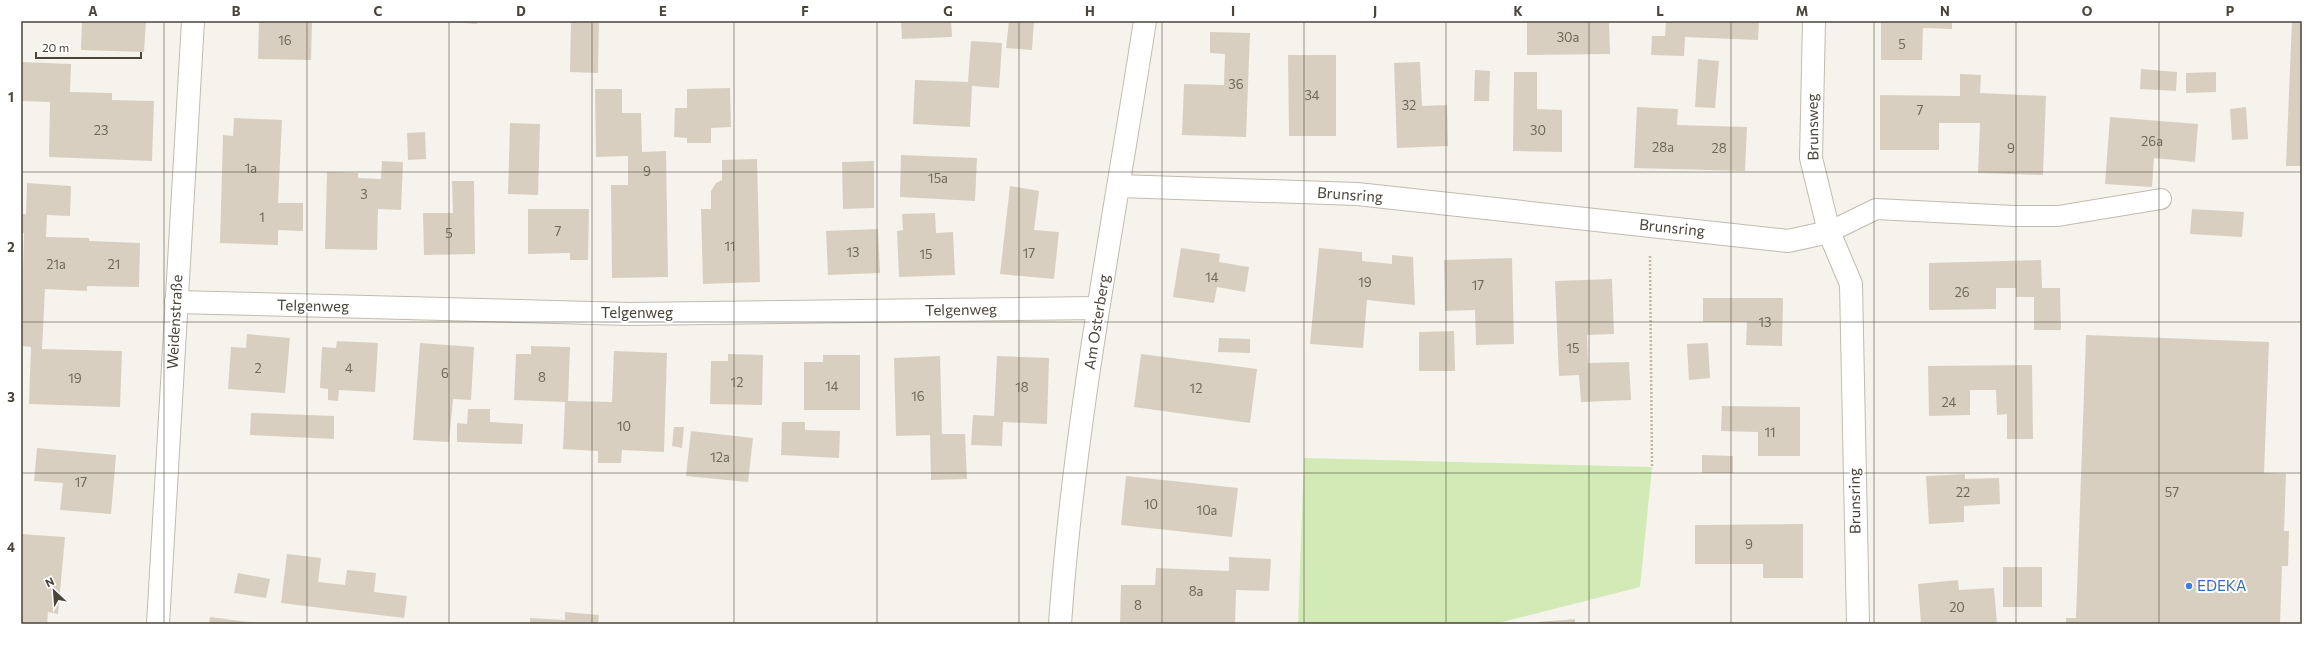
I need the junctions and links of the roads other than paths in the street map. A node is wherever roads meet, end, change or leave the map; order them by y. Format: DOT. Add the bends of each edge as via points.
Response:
graph roads {
  1 [pos="193,21"];
  2 [pos="1145,21"];
  3 [pos="1814,21"];
  4 [pos="1119,186"];
  5 [pos="2161,199"];
  6 [pos="1829,232"];
  7 [pos="176,302"];
  8 [pos="1098,308"];
  9 [pos="158,624"];
  10 [pos="1060,624"];
  11 [pos="1858,624"];
  1 -- 7 [label="street, Weidenstraße"];
  2 -- 4 [label="street, Am Osterberg"];
  3 -- 6 [label="street, Brunsweg" via="1811,158"];
  4 -- 6 [label="street, Brunsring" via="1357,194 1788,241"];
  4 -- 8 [label="street, Am Osterberg"];
  5 -- 6 [label="lane" via="2058,216 1876,209"];
  6 -- 11 [label="street, Brunsring" via="1851,284"];
  7 -- 8 [label="street, Telgenweg" via="630,314"];
  7 -- 9 [label="street, Weidenstraße"];
  8 -- 10 [label="street, Am Osterberg" via="1066,533"];
}
